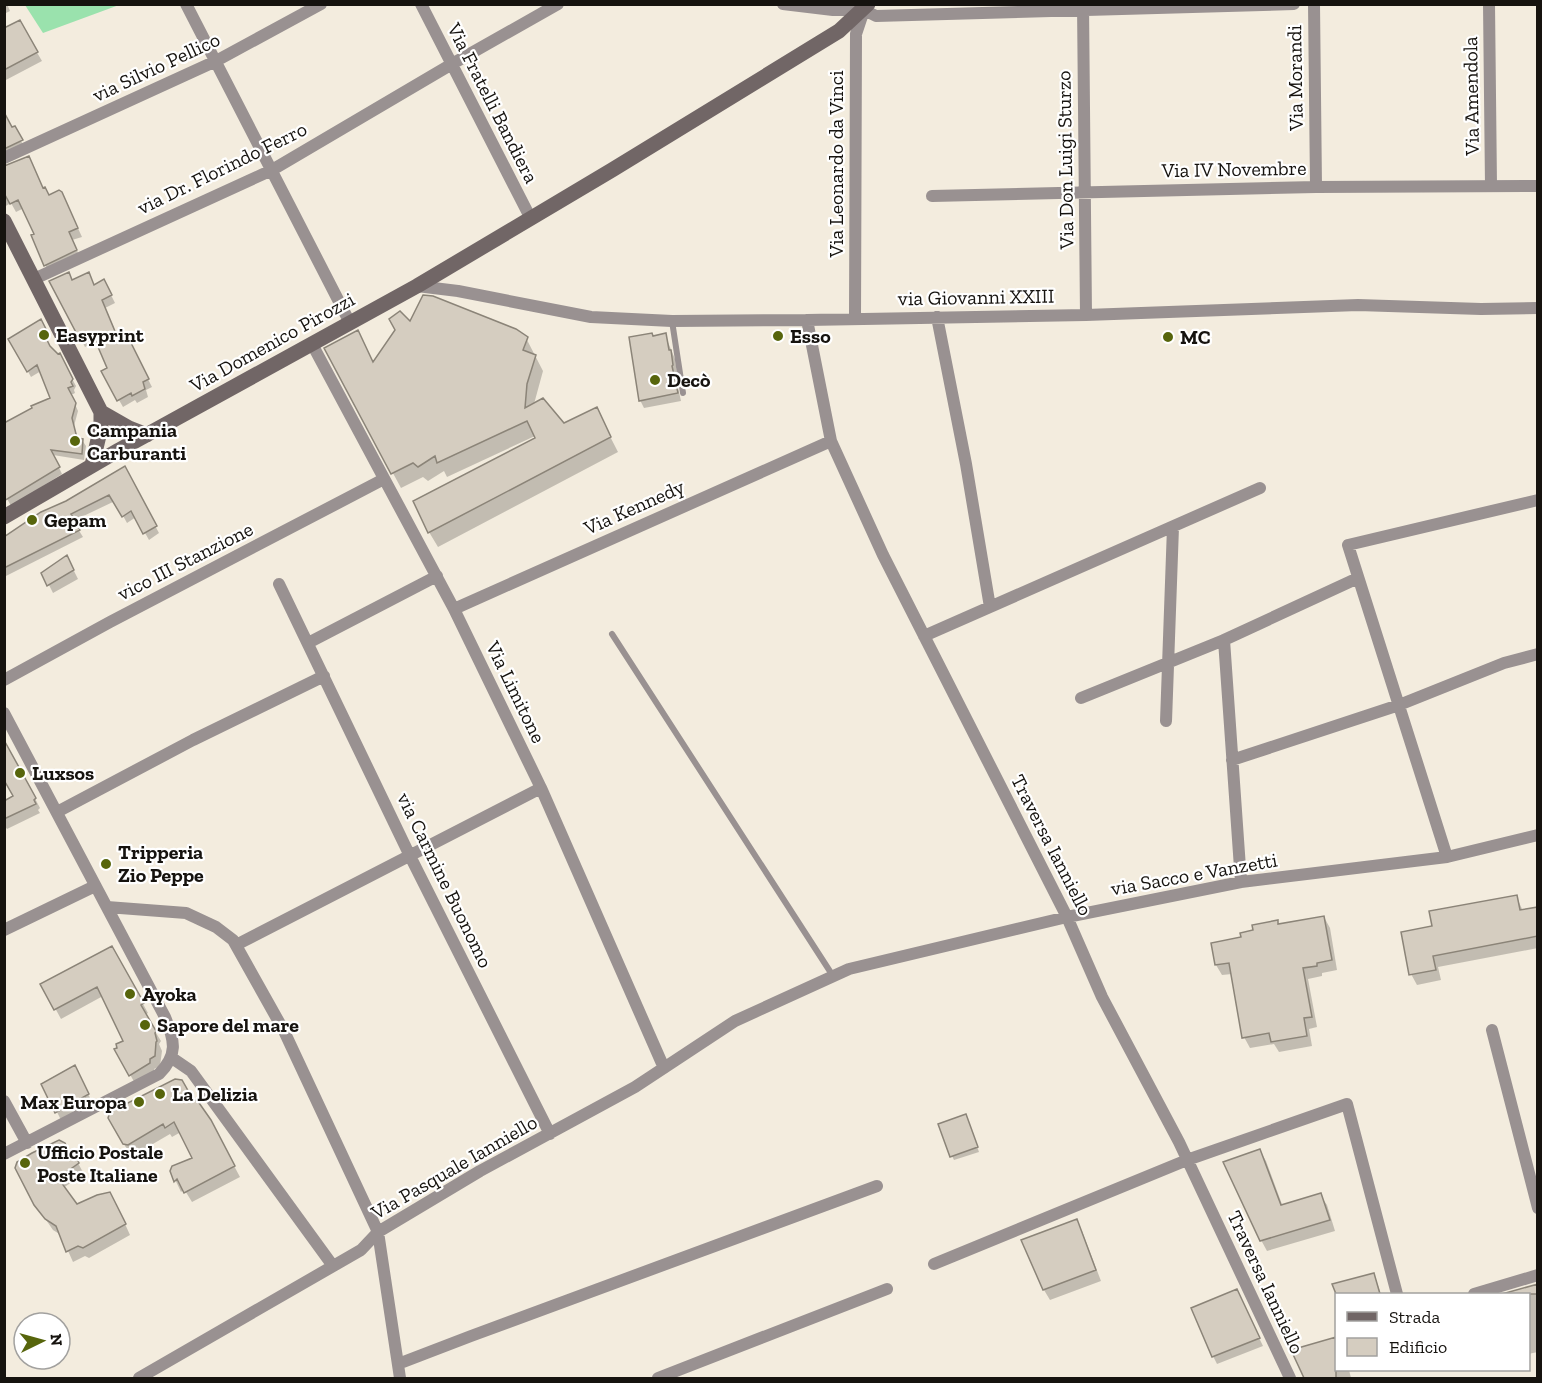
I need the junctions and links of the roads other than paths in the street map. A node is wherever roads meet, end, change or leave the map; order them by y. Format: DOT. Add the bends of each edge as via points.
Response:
graph roads {
  1 [pos="186,4"];
  2 [pos="321,4"];
  3 [pos="420,4"];
  4 [pos="558,4"];
  5 [pos="783,4"];
  6 [pos="1294,4"];
  7 [pos="1314,4"];
  8 [pos="1489,4"];
  9 [pos="865,6"];
  10 [pos="1083,7"];
  11 [pos="216,62"];
  12 [pos="452,64"];
  13 [pos="4,158"];
  14 [pos="272,170"];
  15 [pos="1491,186"];
  16 [pos="1538,186"];
  17 [pos="1317,187"];
  18 [pos="1085,192"];
  19 [pos="932,196"];
  20 [pos="531,219"];
  21 [pos="4,221"];
  22 [pos="34,279"];
  23 [pos="417,286"];
  24 [pos="1538,308"];
  25 [pos="1086,315"];
  26 [pos="937,317"];
  27 [pos="855,319"];
  28 [pos="807,320"];
  29 [pos="672,321"];
  30 [pos="350,323"];
  31 [pos="312,344"];
  32 [pos="683,393"];
  33 [pos="101,420"];
  34 [pos="140,439"];
  35 [pos="831,441"];
  36 [pos="119,450"];
  37 [pos="92,465"];
  38 [pos="384,479"];
  39 [pos="1260,488"];
  40 [pos="1538,500"];
  41 [pos="4,517"];
  42 [pos="1173,527"];
  43 [pos="436,576"];
  44 [pos="1358,578"];
  45 [pos="279,584"];
  46 [pos="990,607"];
  47 [pos="454,609"];
  48 [pos="612,634"];
  49 [pos="924,636"];
  50 [pos="1224,640"];
  51 [pos="308,643"];
  52 [pos="1538,654"];
  53 [pos="1169,662"];
  54 [pos="324,676"];
  55 [pos="4,680"];
  56 [pos="1081,698"];
  57 [pos="1399,705"];
  58 [pos="4,713"];
  59 [pos="1166,720"];
  60 [pos="1232,760"];
  61 [pos="541,788"];
  62 [pos="57,812"];
  63 [pos="1538,835"];
  64 [pos="410,855"];
  65 [pos="1447,857"];
  66 [pos="1241,882"];
  67 [pos="95,886"];
  68 [pos="107,908"];
  69 [pos="1067,917"];
  70 [pos="4,930"];
  71 [pos="236,945"];
  72 [pos="833,977"];
  73 [pos="794,995"];
  74 [pos="1492,1030"];
  75 [pos="172,1058"];
  76 [pos="664,1068"];
  77 [pos="4,1101"];
  78 [pos="550,1134"];
  79 [pos="27,1143"];
  80 [pos="4,1154"];
  81 [pos="1187,1160"];
  82 [pos="877,1186"];
  83 [pos="1538,1208"];
  84 [pos="378,1233"];
  85 [pos="934,1264"];
  86 [pos="333,1266"];
  87 [pos="1538,1275"];
  88 [pos="887,1289"];
  89 [pos="1397,1293"];
  90 [pos="1477,1293"];
  91 [pos="398,1364"];
  92 [pos="139,1378"];
  93 [pos="400,1378"];
  94 [pos="658,1378"];
  95 [pos="1290,1378"];
  1 -- 11 [label="street"];
  2 -- 11 [label="street, via Silvio Pellico"];
  3 -- 12 [label="street, Via Fratelli Bandiera"];
  4 -- 12 [label="street, via Dr. Florindo Ferro"];
  5 -- 9 [label="street" via="833,10"];
  6 -- 10 [label="street"];
  7 -- 17 [label="street, Via Morandi"];
  8 -- 15 [label="street, Via Amendola"];
  9 -- 10 [label="street" via="876,16"];
  9 -- 20 [label="street, Via Domenico Pirozzi" via="839,31"];
  9 -- 27 [label="street, Via Leonardo da Vinci" via="856,34"];
  10 -- 18 [label="street, Via Don Luigi Sturzo"];
  11 -- 13 [label="street, via Silvio Pellico"];
  11 -- 14 [label="street"];
  12 -- 14 [label="street, via Dr. Florindo Ferro"];
  12 -- 20 [label="street, Via Fratelli Bandiera"];
  14 -- 22 [label="street, via Dr. Florindo Ferro"];
  14 -- 30 [label="street"];
  15 -- 16 [label="street, Via IV Novembre"];
  15 -- 17 [label="street, Via IV Novembre"];
  17 -- 18 [label="street, Via IV Novembre"];
  18 -- 19 [label="street, Via IV Novembre"];
  18 -- 25 [label="street, Via Don Luigi Sturzo"];
  20 -- 23 [label="street, Via Domenico Pirozzi"];
  21 -- 22 [label="street"];
  22 -- 33 [label="street"];
  23 -- 29 [label="street, via Giovanni XXIII" via="591,317"];
  23 -- 30 [label="street, Via Domenico Pirozzi"];
  24 -- 25 [label="street, via Giovanni XXIII" via="1358,305"];
  25 -- 26 [label="street, via Giovanni XXIII"];
  26 -- 27 [label="street, via Giovanni XXIII"];
  26 -- 46 [label="street"];
  27 -- 28 [label="street, via Giovanni XXIII"];
  28 -- 29 [label="street, via Giovanni XXIII"];
  28 -- 35 [label="street, Traversa Ianniello"];
  29 -- 32 [label="lane"];
  30 -- 31 [label="street, Via Domenico Pirozzi"];
  31 -- 34 [label="street, Via Domenico Pirozzi"];
  31 -- 38 [label="street, Via Limitone"];
  33 -- 34 [label="street" via="122,425"];
  33 -- 36 [label="street" via="109,445"];
  33 -- 37 [label="street"];
  34 -- 36 [label="street, Via Domenico Pirozzi"];
  35 -- 47 [label="street, Via Kennedy"];
  35 -- 49 [label="street, Traversa Ianniello"];
  36 -- 37 [label="street, Via Domenico Pirozzi"];
  37 -- 41 [label="street, Via Domenico Pirozzi"];
  38 -- 43 [label="street, Via Limitone"];
  38 -- 55 [label="street, vico III Stanzione"];
  39 -- 42 [label="street"];
  40 -- 44 [label="street" via="1348,545"];
  42 -- 46 [label="street"];
  42 -- 53 [label="street"];
  43 -- 47 [label="street, Via Limitone"];
  43 -- 51 [label="street"];
  44 -- 50 [label="street"];
  44 -- 57 [label="street"];
  45 -- 51 [label="street, via Carmine Buonomo"];
  46 -- 49 [label="street"];
  47 -- 61 [label="street, Via Limitone"];
  48 -- 72 [label="lane"];
  49 -- 69 [label="street, Traversa Ianniello"];
  50 -- 53 [label="street"];
  50 -- 60 [label="street"];
  51 -- 54 [label="street, via Carmine Buonomo"];
  52 -- 57 [label="street" via="1504,663"];
  53 -- 56 [label="street"];
  53 -- 59 [label="street"];
  54 -- 62 [label="street"];
  54 -- 64 [label="street, via Carmine Buonomo"];
  57 -- 60 [label="street"];
  57 -- 65 [label="street"];
  58 -- 62 [label="street"];
  60 -- 66 [label="street"];
  61 -- 64 [label="street"];
  61 -- 76 [label="street, Via Limitone"];
  62 -- 67 [label="street"];
  63 -- 65 [label="street, via Sacco e Vanzetti"];
  64 -- 71 [label="street"];
  64 -- 78 [label="street, via Carmine Buonomo"];
  65 -- 66 [label="street, via Sacco e Vanzetti"];
  66 -- 69 [label="street, via Sacco e Vanzetti"];
  67 -- 68 [label="street"];
  67 -- 70 [label="street"];
  68 -- 71 [label="street" via="186,913 216,927"];
  68 -- 75 [label="street" via="170,1028"];
  69 -- 72 [label="street, via Sacco e Vanzetti" via="849,969"];
  69 -- 81 [label="street, Traversa Ianniello" via="1102,997"];
  71 -- 84 [label="street" via="284,1031"];
  72 -- 73 [label="street, via Sacco e Vanzetti"];
  73 -- 76 [label="street, Via Pasquale Ianniello" via="735,1022"];
  74 -- 83 [label="street"];
  75 -- 79 [label="street" via="159,1074"];
  75 -- 86 [label="street" via="191,1071"];
  76 -- 78 [label="street, Via Pasquale Ianniello"];
  77 -- 79 [label="street"];
  78 -- 84 [label="street, Via Pasquale Ianniello"];
  79 -- 80 [label="street"];
  81 -- 85 [label="street"];
  81 -- 89 [label="street" via="1347,1104"];
  81 -- 95 [label="street, Traversa Ianniello"];
  82 -- 91 [label="street"];
  84 -- 86 [label="street, Via Pasquale Ianniello" via="361,1250"];
  84 -- 91 [label="street"];
  86 -- 92 [label="street, Via Pasquale Ianniello"];
  87 -- 90 [label="street"];
  88 -- 94 [label="street"];
  91 -- 93 [label="street"];
}
